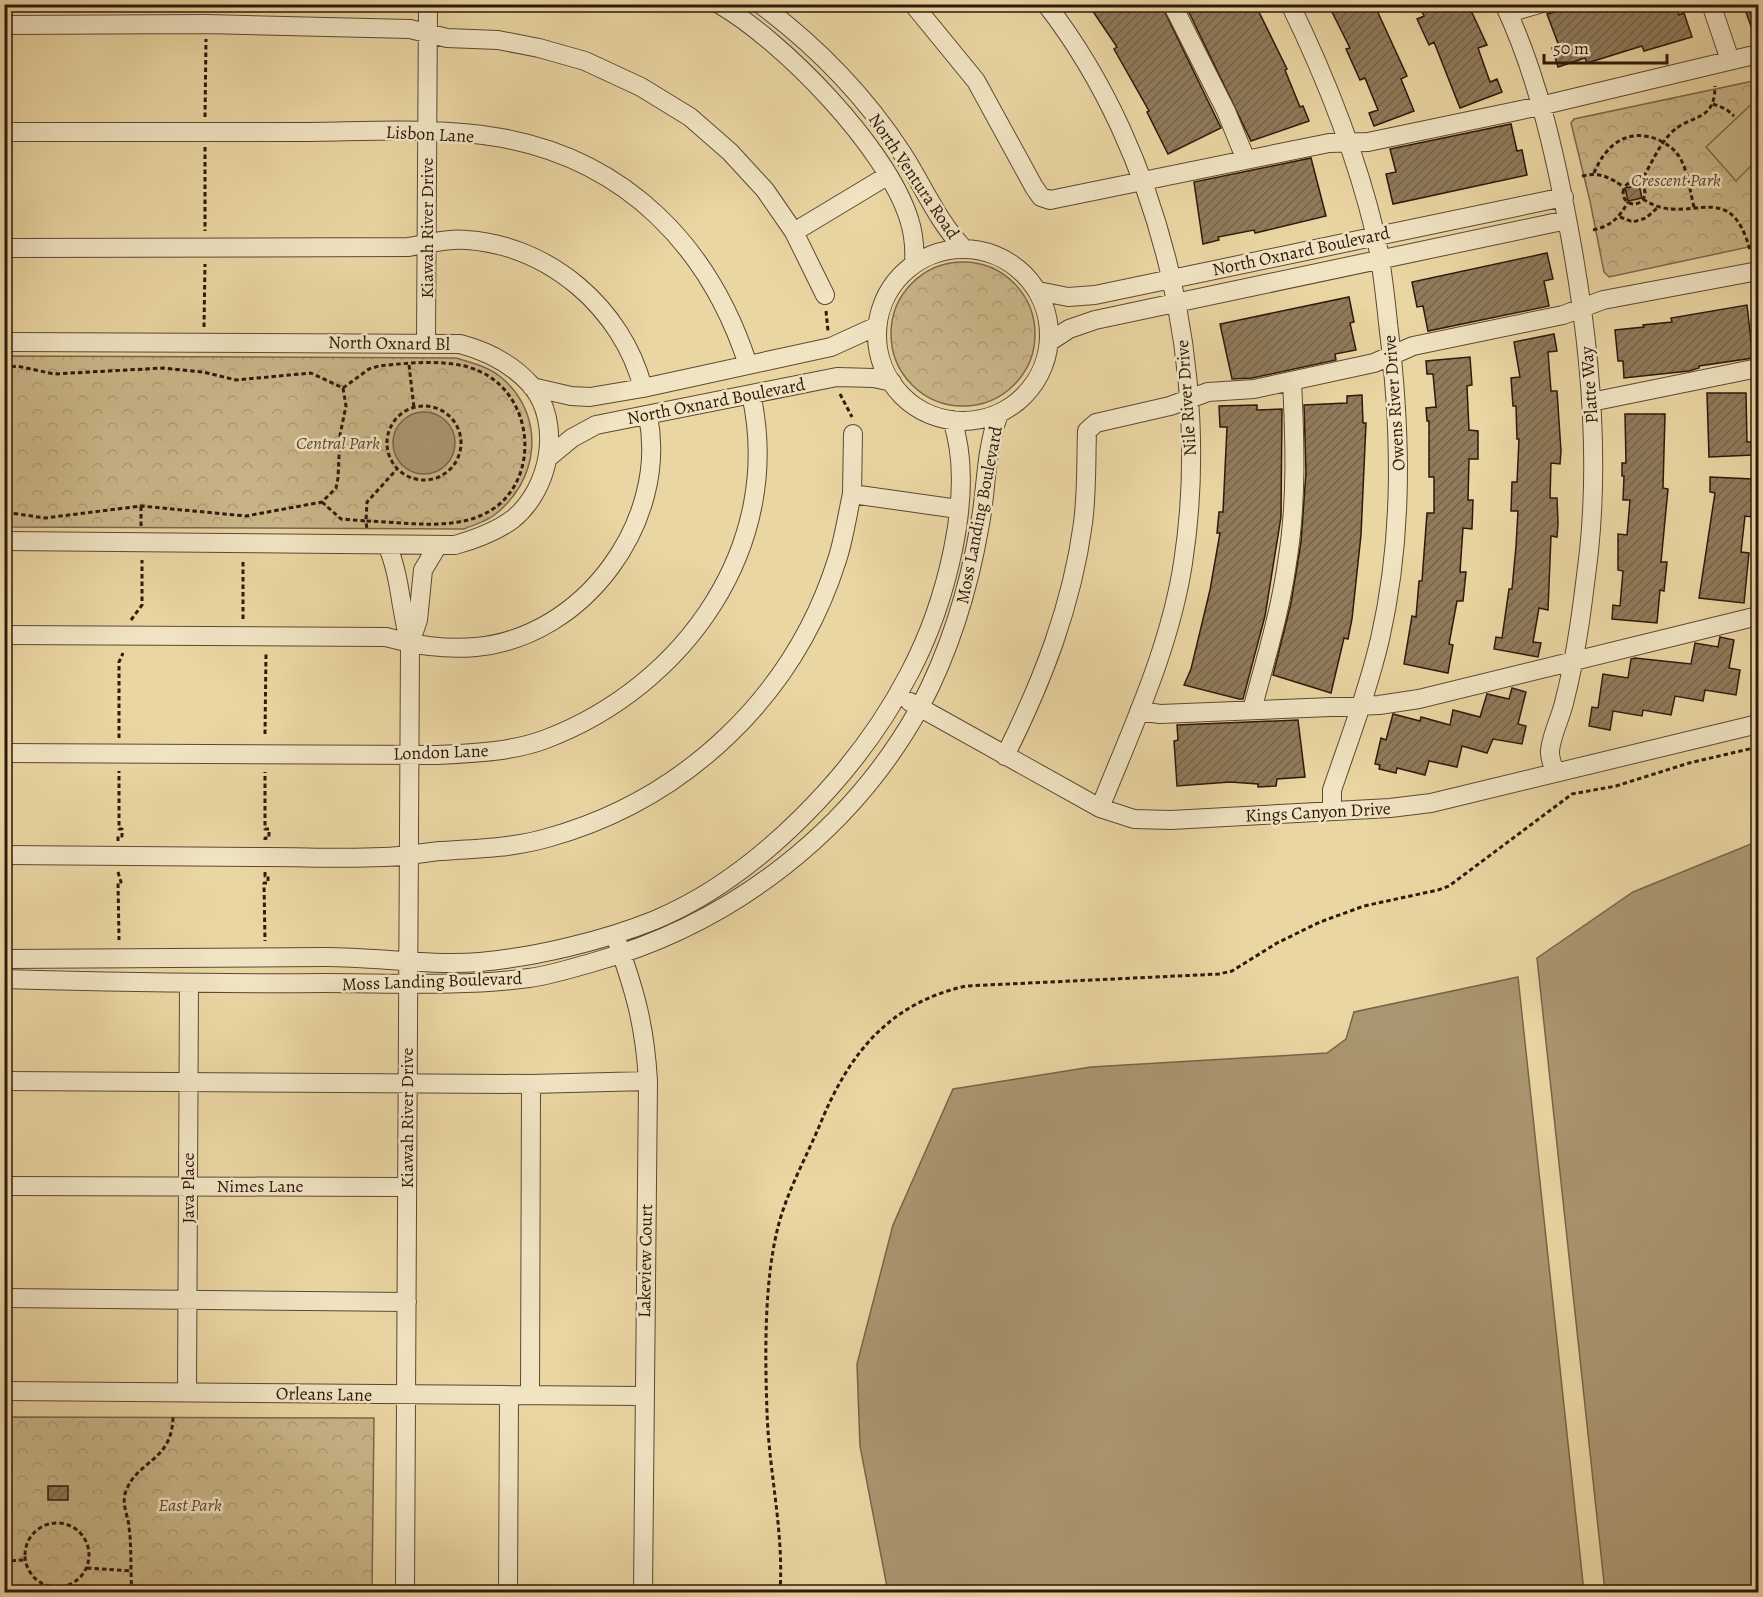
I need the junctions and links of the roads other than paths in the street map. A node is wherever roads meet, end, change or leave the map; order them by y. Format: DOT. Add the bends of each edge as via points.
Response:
graph roads {
  1 [pos="428,4"];
  2 [pos="719,4"];
  3 [pos="754,4"];
  4 [pos="760,4"];
  5 [pos="913,4"];
  6 [pos="1046,4"];
  7 [pos="1172,4"];
  8 [pos="1290,4"];
  9 [pos="1539,4"];
  10 [pos="1711,4"];
  11 [pos="1506,9"];
  12 [pos="744,20"];
  13 [pos="4,25"];
  14 [pos="428,33"];
  15 [pos="1758,54"];
  16 [pos="1730,60"];
  17 [pos="1540,106"];
  18 [pos="4,132"];
  19 [pos="427,132"];
  20 [pos="1349,142"];
  21 [pos="1246,160"];
  22 [pos="887,176"];
  23 [pos="1142,182"];
  24 [pos="1564,197"];
  25 [pos="1567,220"];
  26 [pos="794,232"];
  27 [pos="1376,236"];
  28 [pos="428,244"];
  29 [pos="4,248"];
  30 [pos="964,249"];
  31 [pos="1380,259"];
  32 [pos="914,264"];
  33 [pos="1758,271"];
  34 [pos="1172,278"];
  35 [pos="1038,291"];
  36 [pos="825,295"];
  37 [pos="1177,301"];
  38 [pos="1584,308"];
  39 [pos="877,326"];
  40 [pos="4,342"];
  41 [pos="1049,342"];
  42 [pos="426,343"];
  43 [pos="1392,356"];
  44 [pos="747,365"];
  45 [pos="1758,368"];
  46 [pos="1292,381"];
  47 [pos="892,382"];
  48 [pos="532,387"];
  49 [pos="643,388"];
  50 [pos="751,394"];
  51 [pos="1188,399"];
  52 [pos="1591,402"];
  53 [pos="999,414"];
  54 [pos="648,416"];
  55 [pos="952,420"];
  56 [pos="853,434"];
  57 [pos="549,457"];
  58 [pos="852,494"];
  59 [pos="958,508"];
  60 [pos="4,541"];
  61 [pos="387,545"];
  62 [pos="438,545"];
  63 [pos="1758,616"];
  64 [pos="4,635"];
  65 [pos="410,643"];
  66 [pos="1572,661"];
  67 [pos="898,696"];
  68 [pos="1362,704"];
  69 [pos="919,707"];
  70 [pos="1252,710"];
  71 [pos="1139,711"];
  72 [pos="1758,724"];
  73 [pos="4,753"];
  74 [pos="407,754"];
  75 [pos="1005,756"];
  76 [pos="1555,772"];
  77 [pos="1100,808"];
  78 [pos="1332,811"];
  79 [pos="4,855"];
  80 [pos="407,855"];
  81 [pos="615,934"];
  82 [pos="622,954"];
  83 [pos="4,959"];
  84 [pos="408,960"];
  85 [pos="4,979"];
  86 [pos="408,983"];
  87 [pos="189,984"];
  88 [pos="188,1080"];
  89 [pos="4,1081"];
  90 [pos="648,1082"];
  91 [pos="408,1083"];
  92 [pos="531,1084"];
  93 [pos="188,1185"];
  94 [pos="4,1186"];
  95 [pos="407,1187"];
  96 [pos="4,1298"];
  97 [pos="189,1299"];
  98 [pos="407,1302"];
  99 [pos="4,1391"];
  100 [pos="187,1392"];
  101 [pos="406,1395"];
  102 [pos="509,1395"];
  103 [pos="530,1395"];
  104 [pos="643,1396"];
  105 [pos="405,1593"];
  106 [pos="508,1593"];
  107 [pos="642,1593"];
  1 -- 14 [label="street, Kiawah River Drive"];
  2 -- 12 [label="street, North Ventura Road"];
  3 -- 12 [label="street"];
  4 -- 30 [label="street, North Ventura Road" via="826,61 860,97 902,153 944,228"];
  5 -- 23 [label="street" via="976,81 1041,197 1050,200"];
  6 -- 23 [label="street, Nile River Drive" via="1119,125"];
  7 -- 21 [label="street" via="1227,111"];
  8 -- 20 [label="street, Owens River Drive"];
  9 -- 11 [label="street"];
  10 -- 16 [label="street"];
  11 -- 17 [label="street, Platte Way"];
  12 -- 22 [label="street, North Ventura Road" via="822,90"];
  13 -- 14 [label="street" via="206,24 410,29"];
  14 -- 19 [label="street, Kiawah River Drive"];
  14 -- 26 [label="street" via="539,48 585,61 641,87 690,117 730,152 765,190"];
  15 -- 16 [label="street"];
  16 -- 17 [label="street"];
  17 -- 20 [label="street" via="1368,142"];
  17 -- 24 [label="street, Platte Way"];
  18 -- 19 [label="street, Lisbon Lane"];
  19 -- 28 [label="street, Kiawah River Drive"];
  19 -- 44 [label="street, Lisbon Lane" via="502,138 560,153 618,184 653,210 685,242 705,270 723,301"];
  20 -- 21 [label="street"];
  20 -- 27 [label="street, Owens River Drive"];
  21 -- 23 [label="street"];
  22 -- 26 [label="street"];
  22 -- 32 [label="street, North Ventura Road" via="908,217 914,238"];
  23 -- 34 [label="street, Nile River Drive"];
  24 -- 25 [label="street, Platte Way"];
  24 -- 27 [label="street, North Oxnard Boulevard"];
  25 -- 31 [label="street, North Oxnard Boulevard"];
  25 -- 38 [label="street, Platte Way"];
  26 -- 36 [label="street"];
  27 -- 31 [label="street, Owens River Drive"];
  27 -- 34 [label="street, North Oxnard Boulevard"];
  28 -- 29 [label="street"];
  28 -- 42 [label="street, Kiawah River Drive"];
  28 -- 49 [label="street" via="468,240 499,244 529,255 580,286 623,337 637,364"];
  30 -- 32 [label="street" via="930,256"];
  30 -- 35 [label="street" via="1002,259 1018,269"];
  31 -- 37 [label="street, North Oxnard Boulevard"];
  31 -- 43 [label="street, Owens River Drive"];
  32 -- 39 [label="street" via="896,281"];
  33 -- 38 [label="street" via="1603,300"];
  34 -- 35 [label="street, North Oxnard Boulevard" via="1090,296 1068,297"];
  34 -- 37 [label="street, Nile River Drive"];
  35 -- 41 [label="street" via="1045,308"];
  37 -- 41 [label="street, North Oxnard Boulevard" via="1089,321"];
  37 -- 51 [label="street, Nile River Drive"];
  38 -- 43 [label="street" via="1413,346"];
  38 -- 52 [label="street, Platte Way"];
  39 -- 44 [label="street, North Oxnard Boulevard" via="831,347"];
  39 -- 47 [label="street" via="882,363"];
  40 -- 42 [label="street, North Oxnard Bl"];
  41 -- 53 [label="street" via="1045,364 1034,385 1019,402"];
  42 -- 48 [label="street, North Oxnard Bl" via="478,349 500,359"];
  43 -- 46 [label="street"];
  43 -- 68 [label="street, Owens River Drive" via="1400,438 1398,513 1380,639"];
  44 -- 49 [label="street, North Oxnard Boulevard"];
  45 -- 52 [label="street"];
  46 -- 51 [label="street" via="1208,392"];
  46 -- 70 [label="street" via="1294,498 1288,562"];
  47 -- 50 [label="street, North Oxnard Boulevard" via="837,377"];
  47 -- 55 [label="street" via="929,414"];
  48 -- 49 [label="street, North Oxnard Boulevard" via="590,397"];
  48 -- 57 [label="street, North Oxnard Bl" via="545,417"];
  50 -- 54 [label="street, North Oxnard Boulevard"];
  50 -- 74 [label="street, London Lane" via="759,454 751,513 728,577 709,613 682,648 606,710 545,739 491,752"];
  51 -- 71 [label="street, Nile River Drive" via="1191,471 1183,565 1166,638"];
  51 -- 75 [label="street" via="1096,423 1088,431 1083,522 1071,588 1034,699"];
  52 -- 66 [label="street, Platte Way" via="1590,539"];
  53 -- 55 [label="street" via="976,420"];
  53 -- 69 [label="street, Moss Landing Boulevard" via="988,446 981,521 960,611"];
  54 -- 57 [label="street, North Oxnard Boulevard" via="588,428"];
  54 -- 65 [label="street" via="653,440 651,471 639,518 595,586 567,610 515,637 478,647 436,648"];
  55 -- 59 [label="street, Moss Landing Boulevard" via="961,465"];
  56 -- 58 [label="street"];
  57 -- 62 [label="street, North Oxnard Bl" via="542,482 514,518 479,537 455,545"];
  58 -- 59 [label="street"];
  58 -- 80 [label="street" via="838,559 794,656 735,730 689,770 640,802 546,839"];
  59 -- 67 [label="street, Moss Landing Boulevard" via="940,606"];
  60 -- 61 [label="street, North Oxnard Bl"];
  61 -- 62 [label="street, North Oxnard Bl"];
  61 -- 65 [label="street, Kiawah River Drive" via="396,566"];
  62 -- 65 [label="street, Kiawah River Drive" via="423,570 418,620"];
  63 -- 66 [label="street"];
  64 -- 65 [label="street" via="386,637"];
  65 -- 74 [label="street, Kiawah River Drive"];
  66 -- 68 [label="street" via="1419,699"];
  66 -- 76 [label="street, Platte Way" via="1549,753"];
  67 -- 69 [label="street, Kings Canyon Drive"];
  67 -- 81 [label="street, Moss Landing Boulevard" via="879,727 820,801 780,837 711,889 657,919"];
  68 -- 70 [label="street"];
  68 -- 78 [label="street, Owens River Drive" via="1332,790"];
  69 -- 75 [label="street, Kings Canyon Drive"];
  69 -- 82 [label="street, Moss Landing Boulevard" via="865,786 838,819 798,856 715,914"];
  70 -- 71 [label="street" via="1160,714"];
  71 -- 77 [label="street, Nile River Drive"];
  72 -- 76 [label="street, Kings Canyon Drive"];
  73 -- 74 [label="street, London Lane"];
  74 -- 80 [label="street, Kiawah River Drive"];
  75 -- 77 [label="street, Kings Canyon Drive"];
  76 -- 78 [label="street, Kings Canyon Drive" via="1431,803"];
  77 -- 78 [label="street, Kings Canyon Drive" via="1134,819 1171,820"];
  79 -- 80 [label="street"];
  80 -- 84 [label="street, Kiawah River Drive"];
  81 -- 82 [label="street, Lakeview Court"];
  81 -- 84 [label="street, Moss Landing Boulevard" via="480,962"];
  82 -- 86 [label="street, Moss Landing Boulevard" via="533,978"];
  82 -- 90 [label="street, Lakeview Court" via="641,1011"];
  83 -- 84 [label="street, Moss Landing Boulevard"];
  84 -- 86 [label="street, Kiawah River Drive"];
  85 -- 87 [label="street, Moss Landing Boulevard"];
  86 -- 87 [label="street, Moss Landing Boulevard"];
  86 -- 91 [label="street, Kiawah River Drive"];
  87 -- 88 [label="street, Java Place"];
  88 -- 89 [label="street"];
  88 -- 91 [label="street"];
  88 -- 93 [label="street, Java Place"];
  90 -- 92 [label="street"];
  90 -- 104 [label="street, Lakeview Court"];
  91 -- 92 [label="street"];
  91 -- 95 [label="street, Kiawah River Drive"];
  92 -- 103 [label="street"];
  93 -- 94 [label="street, Nimes Lane"];
  93 -- 95 [label="street, Nimes Lane"];
  93 -- 97 [label="street, Java Place"];
  95 -- 98 [label="street, Kiawah River Drive"];
  96 -- 97 [label="street"];
  97 -- 98 [label="street"];
  97 -- 100 [label="street, Java Place"];
  98 -- 101 [label="street, Kiawah River Drive"];
  99 -- 100 [label="street, Orleans Lane"];
  100 -- 101 [label="street, Orleans Lane"];
  101 -- 102 [label="street, Orleans Lane"];
  101 -- 105 [label="street, Kiawah River Drive"];
  102 -- 103 [label="street, Orleans Lane"];
  102 -- 106 [label="street"];
  103 -- 104 [label="street, Orleans Lane"];
  104 -- 107 [label="street, Lakeview Court"];
}
